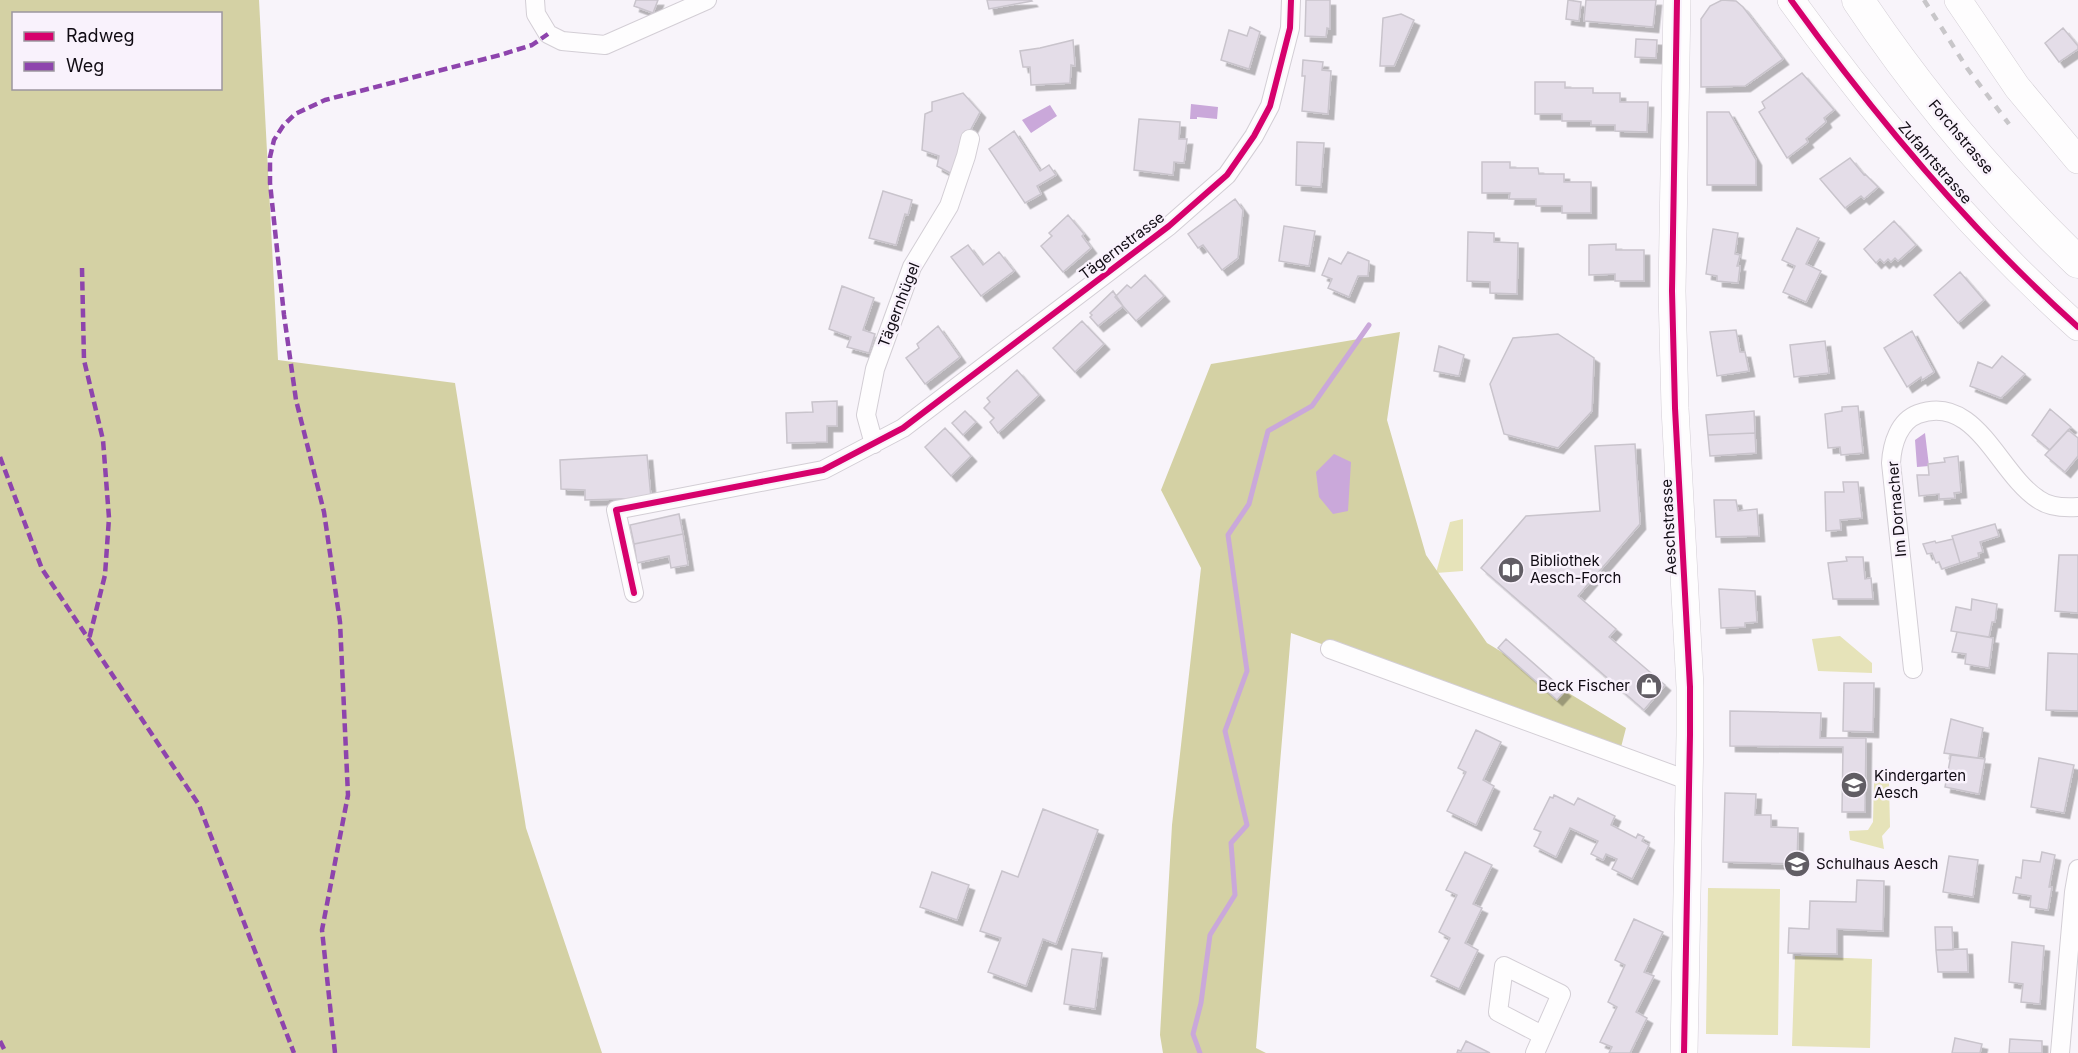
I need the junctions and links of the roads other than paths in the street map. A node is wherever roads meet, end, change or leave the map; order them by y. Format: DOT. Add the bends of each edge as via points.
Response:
graph roads {
  1 [pos="535,0"];
  2 [pos="706,0"];
  3 [pos="1291,0"];
  4 [pos="1677,0"];
  5 [pos="1791,0"];
  6 [pos="1858,0"];
  7 [pos="1873,0"];
  8 [pos="1958,0"];
  9 [pos="970,139"];
  10 [pos="2078,160"];
  11 [pos="2078,244"];
  12 [pos="2078,262"];
  13 [pos="2078,327"];
  14 [pos="874,444"];
  15 [pos="2078,507"];
  16 [pos="634,593"];
  17 [pos="1330,649"];
  18 [pos="1913,669"];
  19 [pos="1690,781"];
  20 [pos="2078,869"];
  21 [pos="1542,1035"];
  22 [pos="1535,1053"];
  23 [pos="1684,1053"];
  24 [pos="2060,1053"];
  1 -- 2 [label="street" via="536,14 548,33 562,41 605,45"];
  3 -- 14 [label="street, Tägernstrasse" via="1290,28 1270,106 1227,175 1169,226 903,428"];
  4 -- 19 [label="main road, Aeschstrasse" via="1672,291 1690,687"];
  5 -- 13 [label="main road, Zufahrtstrasse" via="1939,187"];
  6 -- 12 [label="highway, Forchstrasse" via="1957,133 2023,208"];
  7 -- 11 [label="highway, Forchstrasse" via="1974,134"];
  8 -- 10 [label="main road" via="2016,87"];
  9 -- 14 [label="street, Tägernhügel" via="949,206 912,267 875,369 866,415"];
  14 -- 16 [label="street, Tägernstrasse" via="823,470 616,510"];
  15 -- 18 [label="street, Im Dornacher" via="2039,500 2010,474 1982,434 1957,415 1929,410 1906,421 1893,445 1891,463"];
  17 -- 19 [label="street"];
  19 -- 23 [label="main road, Aeschstrasse"];
  20 -- 24 [label="street"];
  21 -- 22 [label="street"];
}
